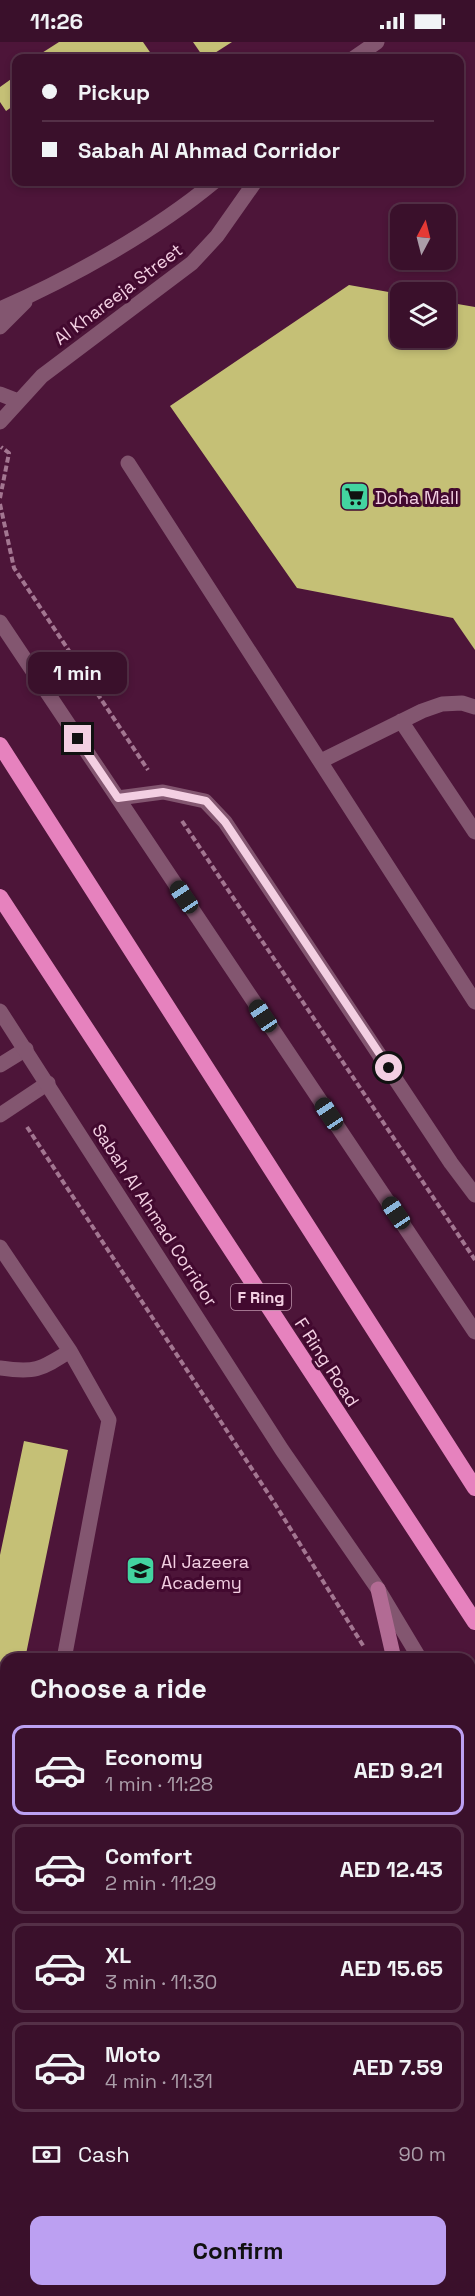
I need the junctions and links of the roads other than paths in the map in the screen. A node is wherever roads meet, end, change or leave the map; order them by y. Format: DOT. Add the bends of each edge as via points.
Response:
graph roads {
  1 [pos="377,42"];
  2 [pos="360,54"];
  3 [pos="209,186"];
  4 [pos="252,186"];
  5 [pos="31,295"];
  6 [pos="0,309"];
  7 [pos="0,327"];
  8 [pos="0,394"];
  9 [pos="18,400"];
  10 [pos="0,422"];
  11 [pos="128,463"];
  12 [pos="0,622"];
  13 [pos="475,707"];
  14 [pos="401,721"];
  15 [pos="0,745"];
  16 [pos="321,761"];
  17 [pos="118,798"];
  18 [pos="475,832"];
  19 [pos="0,897"];
  20 [pos="475,1002"];
  21 [pos="0,1011"];
  22 [pos="26,1049"];
  23 [pos="0,1065"];
  24 [pos="48,1083"];
  25 [pos="6,1110"];
  26 [pos="475,1195"];
  27 [pos="0,1247"];
  28 [pos="475,1332"];
  29 [pos="70,1352"];
  30 [pos="0,1368"];
  31 [pos="475,1488"];
  32 [pos="378,1589"];
  33 [pos="475,1622"];
  34 [pos="65,1653"];
  35 [pos="393,1653"];
  36 [pos="416,1653"];
  1 -- 2 [label="street"];
  3 -- 5 [label="street, Al Khareeja Street" via="108,253"];
  4 -- 9 [label="street, Al Khareeja Street" via="217,236 192,263 42,376"];
  5 -- 6 [label="street, Al Khareeja Street"];
  5 -- 7 [label="street, Al Khareeja Street"];
  8 -- 9 [label="street"];
  9 -- 10 [label="street, Al Khareeja Street"];
  11 -- 16 [label="street"];
  12 -- 17 [label="street"];
  13 -- 14 [label="street" via="442,704"];
  14 -- 16 [label="street"];
  14 -- 18 [label="street"];
  15 -- 31 [label="highway"];
  16 -- 20 [label="street"];
  17 -- 26 [label="street" via="163,792 206,801 225,822"];
  17 -- 28 [label="street"];
  19 -- 33 [label="highway, F Ring Road / F Ring"];
  21 -- 22 [label="street, Sabah Al Ahmad Corridor"];
  22 -- 23 [label="street"];
  22 -- 24 [label="street, Sabah Al Ahmad Corridor"];
  24 -- 25 [label="street"];
  24 -- 32 [label="street, Sabah Al Ahmad Corridor" via="282,1450"];
  27 -- 29 [label="street"];
  29 -- 30 [label="street" via="45,1367 27,1372"];
  29 -- 34 [label="street" via="109,1420"];
  32 -- 35 [label="main road"];
  32 -- 36 [label="street"];
}
